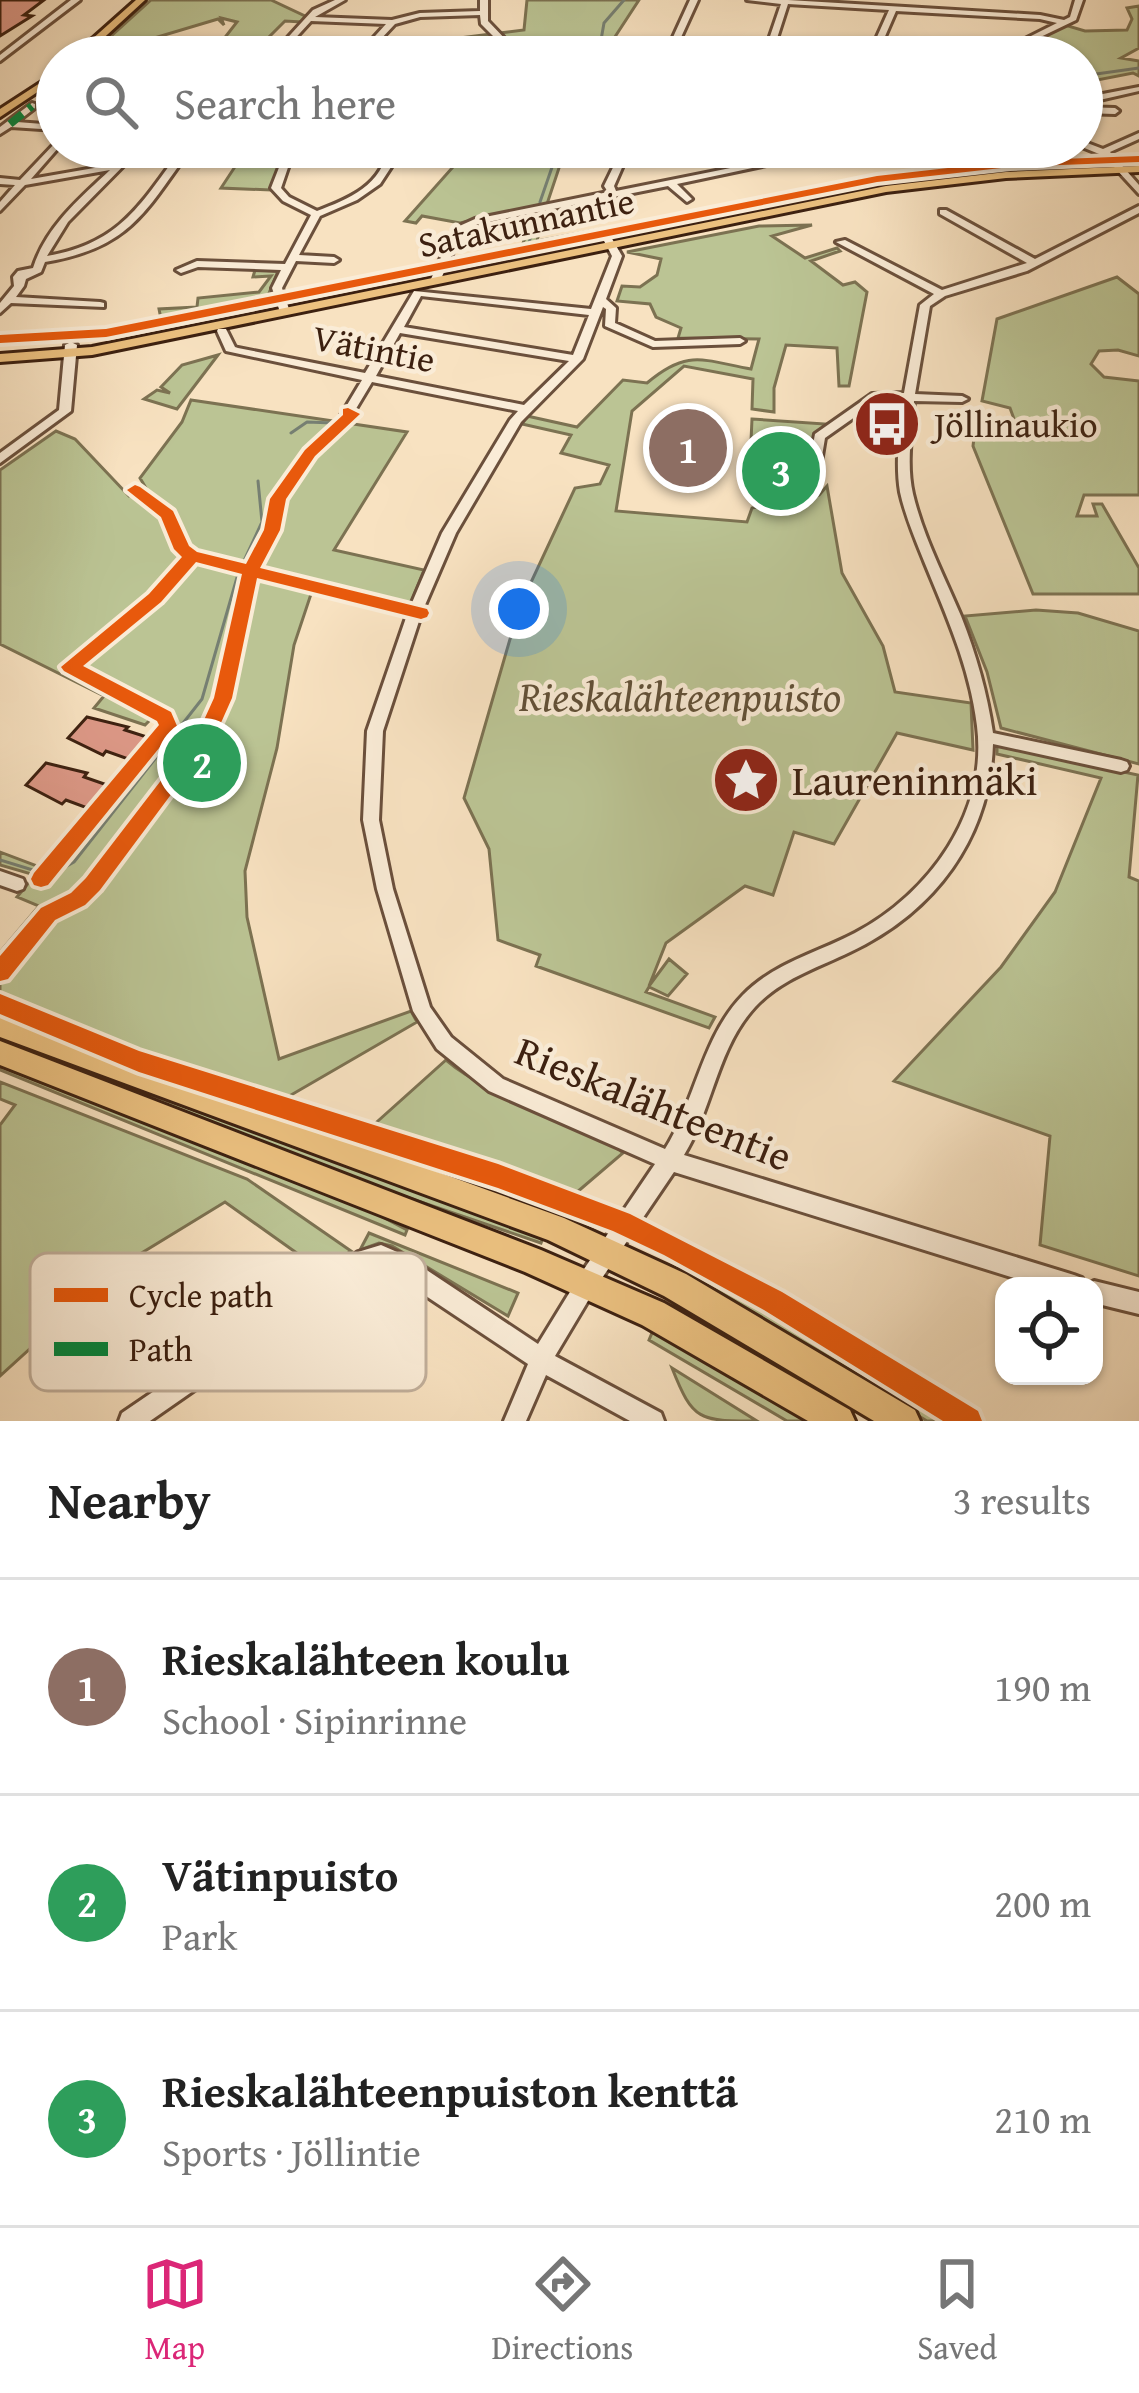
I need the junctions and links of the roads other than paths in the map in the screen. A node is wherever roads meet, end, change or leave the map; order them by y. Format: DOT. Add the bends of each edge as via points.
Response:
graph roads {
  1 [pos="76,0"];
  2 [pos="138,0"];
  3 [pos="340,0"];
  4 [pos="484,0"];
  5 [pos="694,0"];
  6 [pos="752,0"];
  7 [pos="1079,0"];
  8 [pos="784,2"];
  9 [pos="892,8"];
  10 [pos="482,13"];
  11 [pos="310,19"];
  12 [pos="392,22"];
  13 [pos="1065,22"];
  14 [pos="98,36"];
  15 [pos="294,36"];
  16 [pos="379,36"];
  17 [pos="498,36"];
  18 [pos="678,36"];
  19 [pos="773,36"];
  20 [pos="881,36"];
  21 [pos="1036,36"];
  22 [pos="0,59"];
  23 [pos="1139,89"];
  24 [pos="36,90"];
  25 [pos="1103,96"];
  26 [pos="32,106"];
  27 [pos="1103,111"];
  28 [pos="1115,111"];
  29 [pos="2,120"];
  30 [pos="36,125"];
  31 [pos="1139,136"];
  32 [pos="1104,152"];
  33 [pos="1139,166"];
  34 [pos="1118,167"];
  35 [pos="36,168"];
  36 [pos="107,168"];
  37 [pos="116,168"];
  38 [pos="171,168"];
  39 [pos="283,168"];
  40 [pos="387,168"];
  41 [pos="617,168"];
  42 [pos="726,168"];
  43 [pos="1102,168"];
  44 [pos="1103,168"];
  45 [pos="0,181"];
  46 [pos="669,182"];
  47 [pos="23,183"];
  48 [pos="1139,191"];
  49 [pos="613,193"];
  50 [pos="687,200"];
  51 [pos="0,208"];
  52 [pos="943,212"];
  53 [pos="316,214"];
  54 [pos="1136,214"];
  55 [pos="610,242"];
  56 [pos="841,242"];
  57 [pos="334,260"];
  58 [pos="38,263"];
  59 [pos="289,263"];
  60 [pos="1035,263"];
  61 [pos="0,267"];
  62 [pos="181,270"];
  63 [pos="436,277"];
  64 [pos="17,279"];
  65 [pos="940,294"];
  66 [pos="4,305"];
  67 [pos="100,305"];
  68 [pos="599,307"];
  69 [pos="284,308"];
  70 [pos="396,329"];
  71 [pos="222,331"];
  72 [pos="740,340"];
  73 [pos="0,348"];
  74 [pos="70,350"];
  75 [pos="0,358"];
  76 [pos="577,359"];
  77 [pos="369,379"];
  78 [pos="912,396"];
  79 [pos="962,399"];
  80 [pos="526,409"];
  81 [pos="346,415"];
  82 [pos="0,459"];
  83 [pos="811,486"];
  84 [pos="987,737"];
  85 [pos="1120,766"];
  86 [pos="0,1025"];
  87 [pos="0,1053"];
  88 [pos="668,1160"];
  89 [pos="609,1254"];
  90 [pos="1045,1277"];
  91 [pos="426,1285"];
  92 [pos="589,1286"];
  93 [pos="1103,1294"];
  94 [pos="1139,1303"];
  95 [pos="543,1360"];
  96 [pos="174,1391"];
  97 [pos="130,1421"];
  98 [pos="515,1421"];
  99 [pos="653,1421"];
  100 [pos="839,1421"];
  101 [pos="904,1421"];
  1 -- 22 [label="street"];
  2 -- 14 [label="main road"];
  3 -- 11 [label="street"];
  4 -- 10 [label="street"];
  5 -- 18 [label="street"];
  6 -- 8 [label="street"];
  7 -- 13 [label="street" via="1077,15"];
  8 -- 9 [label="street"];
  8 -- 19 [label="street"];
  9 -- 13 [label="street"];
  9 -- 20 [label="street"];
  10 -- 12 [label="street"];
  10 -- 17 [label="street"];
  11 -- 12 [label="street"];
  11 -- 15 [label="street"];
  12 -- 16 [label="street"];
  13 -- 21 [label="street"];
  23 -- 25 [label="street"];
  24 -- 29 [label="main road"];
  26 -- 29 [label="street"];
  27 -- 28 [label="street"];
  29 -- 30 [label="street"];
  31 -- 32 [label="street"];
  32 -- 34 [label="street"];
  33 -- 34 [label="main road, Satakunnantie"];
  34 -- 44 [label="main road, Satakunnantie"];
  34 -- 48 [label="street"];
  35 -- 47 [label="street"];
  36 -- 47 [label="street"];
  37 -- 58 [label="street"];
  38 -- 58 [label="street" via="116,238"];
  39 -- 53 [label="street" via="276,188"];
  40 -- 53 [label="street" via="374,184"];
  41 -- 49 [label="street"];
  42 -- 46 [label="street"];
  43 -- 55 [label="main road, Satakunnantie" via="896,181"];
  45 -- 47 [label="street"];
  46 -- 49 [label="street"];
  46 -- 50 [label="street"];
  47 -- 51 [label="street"];
  49 -- 63 [label="street" via="458,230"];
  52 -- 60 [label="street"];
  53 -- 59 [label="street"];
  54 -- 60 [label="street"];
  55 -- 63 [label="main road, Satakunnantie"];
  55 -- 68 [label="street, Rieskalähteentie" via="617,256"];
  56 -- 65 [label="street"];
  57 -- 59 [label="street"];
  58 -- 64 [label="street"];
  59 -- 62 [label="street"];
  59 -- 69 [label="street" via="277,292"];
  60 -- 65 [label="street"];
  61 -- 64 [label="street"];
  63 -- 69 [label="main road, Satakunnantie"];
  64 -- 66 [label="street"];
  65 -- 78 [label="street" via="924,309"];
  66 -- 67 [label="street"];
  68 -- 70 [label="street" via="424,292"];
  68 -- 72 [label="street" via="610,308 609,324 653,344"];
  68 -- 76 [label="street, Rieskalähteentie"];
  69 -- 74 [label="main road, Satakunnantie"];
  70 -- 76 [label="street"];
  70 -- 77 [label="street"];
  71 -- 77 [label="street, Vätintie" via="230,350"];
  73 -- 74 [label="main road, Satakunnantie"];
  74 -- 75 [label="main road, Satakunnantie"];
  74 -- 82 [label="street" via="60,418"];
  76 -- 80 [label="street, Rieskalähteentie"];
  77 -- 80 [label="street, Vätintie"];
  77 -- 81 [label="street"];
  78 -- 79 [label="street"];
  78 -- 83 [label="street" via="881,395 817,441"];
  78 -- 84 [label="street" via="907,494 979,684"];
  80 -- 88 [label="street, Rieskalähteentie" via="468,496 415,612 375,731 371,820 409,974 444,1043 496,1085"];
  84 -- 85 [label="street"];
  84 -- 88 [label="street" via="977,805 935,880 884,925 775,978 745,1005 722,1037"];
  86 -- 89 [label="highway" via="496,1205"];
  87 -- 92 [label="highway"];
  88 -- 89 [label="street"];
  88 -- 90 [label="street, Rieskalähteentie"];
  89 -- 92 [label="street"];
  89 -- 101 [label="highway"];
  91 -- 95 [label="street"];
  92 -- 95 [label="street"];
  92 -- 100 [label="highway"];
  93 -- 94 [label="street"];
  95 -- 98 [label="street"];
  95 -- 99 [label="street"];
  96 -- 97 [label="street"];
}
